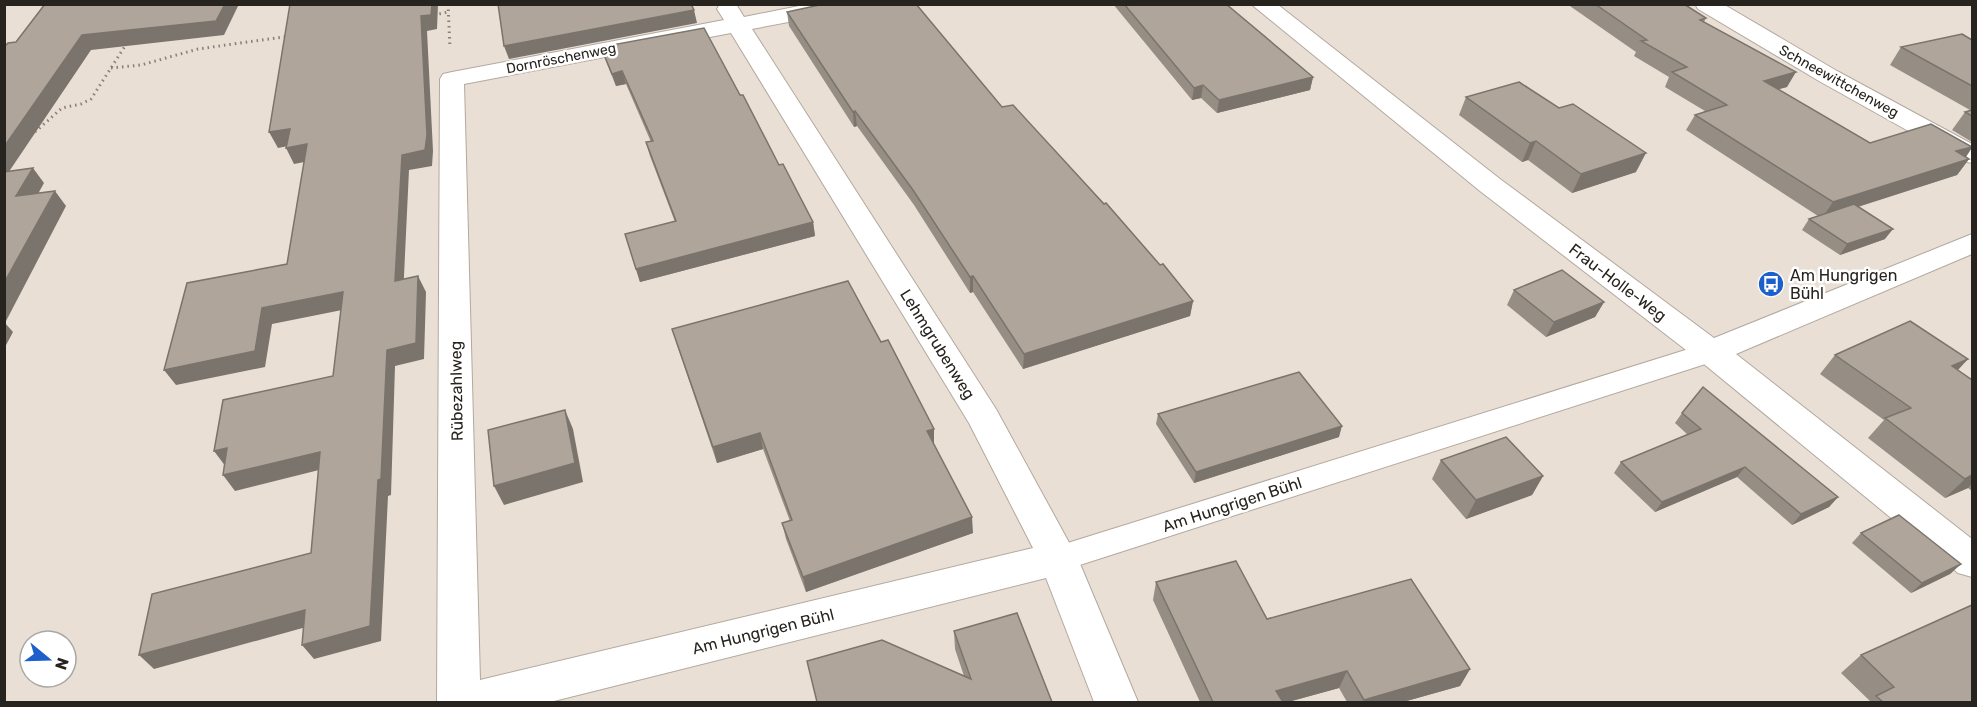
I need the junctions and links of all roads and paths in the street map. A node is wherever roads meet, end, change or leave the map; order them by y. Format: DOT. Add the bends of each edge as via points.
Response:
graph roads {
  1 [pos="448,4"];
  2 [pos="847,4"];
  3 [pos="1262,4"];
  4 [pos="1706,4"];
  5 [pos="448,12"];
  6 [pos="732,14"];
  7 [pos="425,16"];
  8 [pos="300,34"];
  9 [pos="129,41"];
  10 [pos="111,68"];
  11 [pos="452,79"];
  12 [pos="30,136"];
  13 [pos="1972,155"];
  14 [pos="1972,243"];
  15 [pos="1711,352"];
  16 [pos="1058,558"];
  17 [pos="1972,561"];
  18 [pos="459,702"];
  19 [pos="471,702"];
  20 [pos="1116,702"];
  1 -- 5 [label="path"];
  2 -- 6 [label="street, Dornröschenweg"];
  3 -- 15 [label="street, Frau-Holle-Weg" via="1490,185"];
  4 -- 13 [label="street, Schneewittchenweg"];
  5 -- 7 [label="path"];
  5 -- 11 [label="path"];
  6 -- 11 [label="street, Dornröschenweg"];
  6 -- 16 [label="street, Lehmgrubenweg" via="984,418"];
  8 -- 10 [label="path" via="198,49 141,65"];
  9 -- 10 [label="path"];
  10 -- 12 [label="path" via="91,99 62,108"];
  11 -- 18 [label="street, Rübezahlweg"];
  14 -- 15 [label="street, Am Hungrigen Bühl"];
  15 -- 16 [label="lane, Am Hungrigen Bühl"];
  15 -- 17 [label="street, Frau-Holle-Weg"];
  16 -- 19 [label="street, Am Hungrigen Bühl"];
  16 -- 20 [label="street, Lehmgrubenweg"];
}
